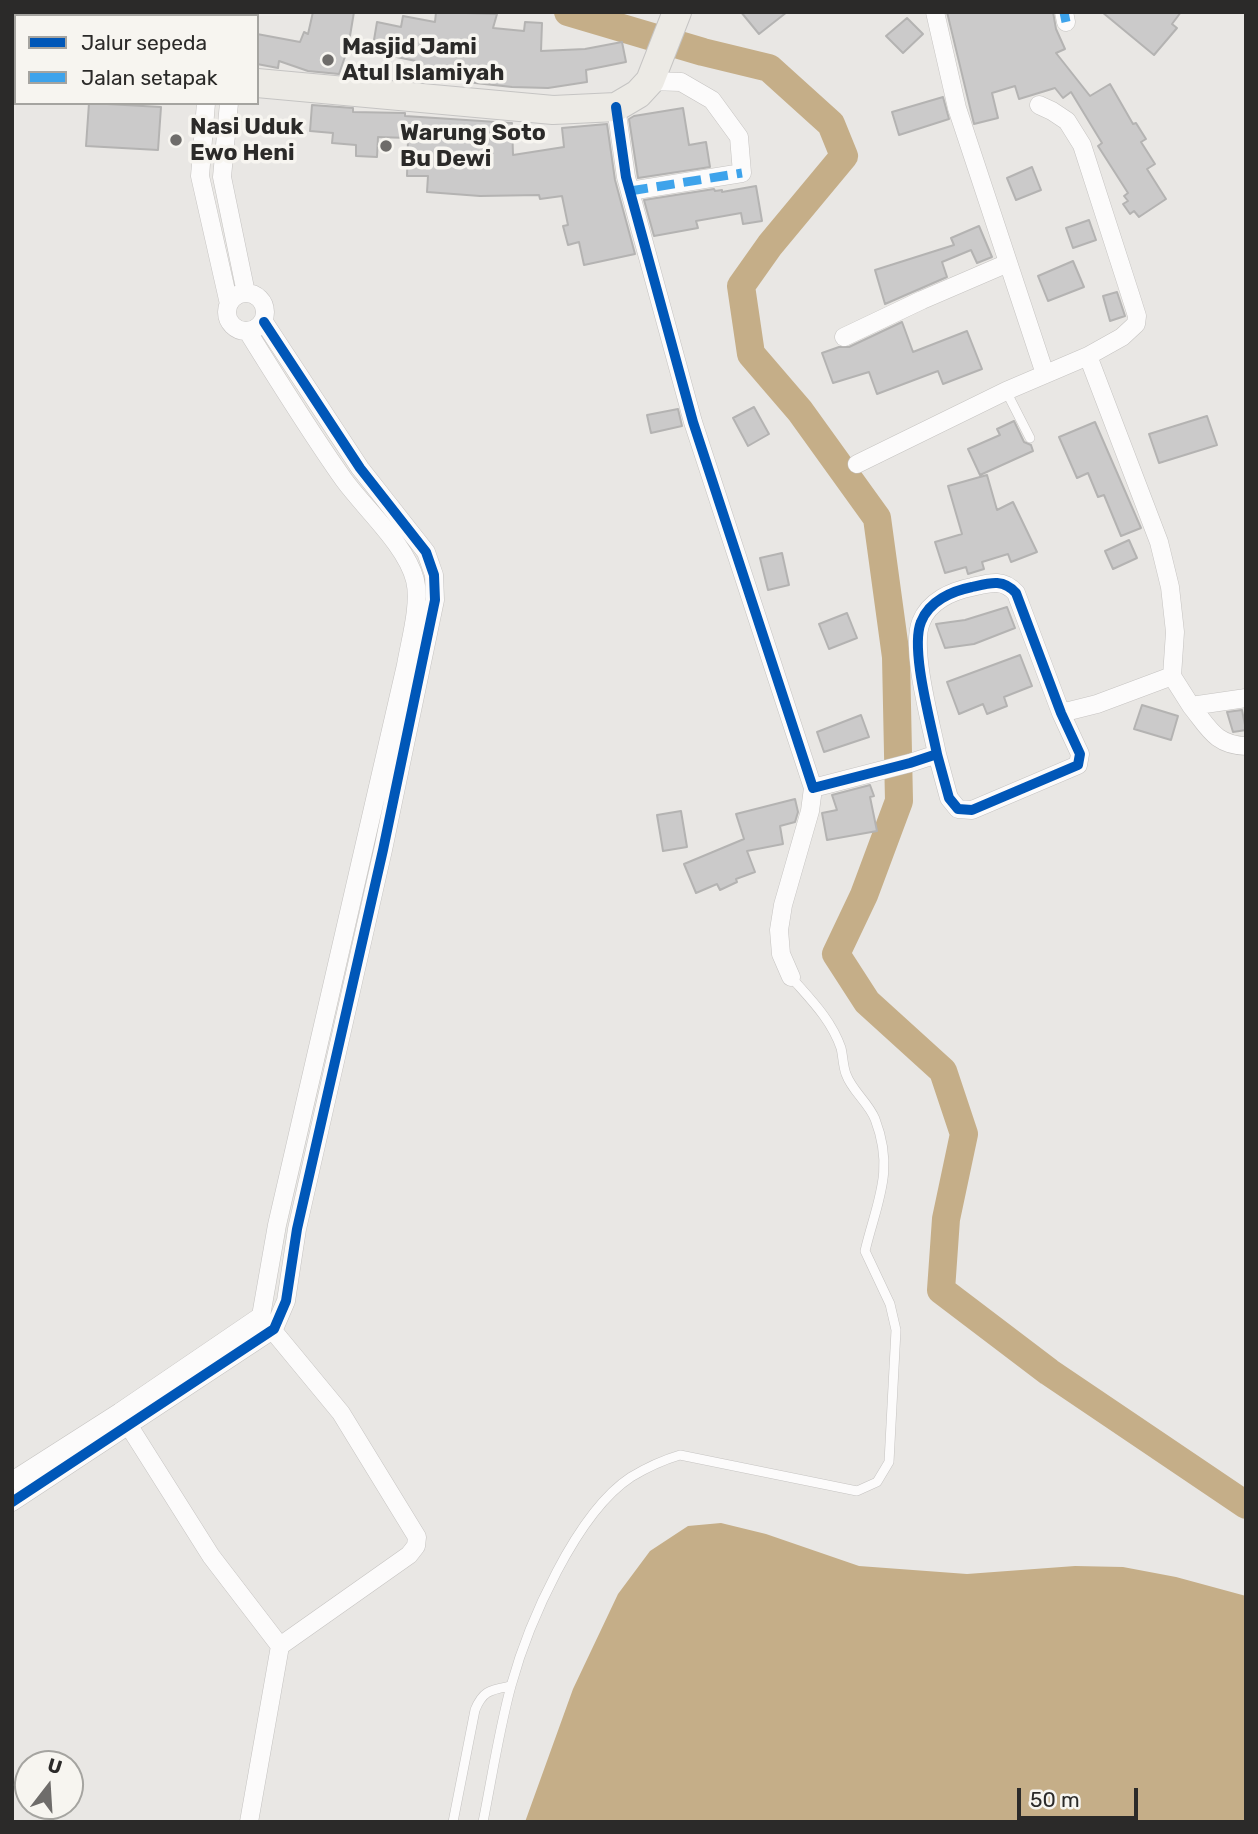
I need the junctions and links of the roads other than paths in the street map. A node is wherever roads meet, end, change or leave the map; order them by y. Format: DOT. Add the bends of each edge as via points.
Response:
graph roads {
  1 [pos="677,12"];
  2 [pos="935,12"];
  3 [pos="653,73"];
  4 [pos="259,83"];
  5 [pos="206,105"];
  6 [pos="229,105"];
  7 [pos="1039,105"];
  8 [pos="616,107"];
  9 [pos="630,191"];
  10 [pos="1008,263"];
  11 [pos="246,293"];
  12 [pos="229,304"];
  13 [pos="256,327"];
  14 [pos="844,337"];
  15 [pos="1088,356"];
  16 [pos="1045,373"];
  17 [pos="1006,391"];
  18 [pos="1030,438"];
  19 [pos="858,464"];
  20 [pos="360,468"];
  21 [pos="345,481"];
  22 [pos="1172,676"];
  23 [pos="1246,698"];
  24 [pos="1191,706"];
  25 [pos="1061,713"];
  26 [pos="1246,746"];
  27 [pos="937,754"];
  28 [pos="813,789"];
  29 [pos="365,844"];
  30 [pos="383,850"];
  31 [pos="791,978"];
  32 [pos="277,1225"];
  33 [pos="297,1228"];
  34 [pos="261,1316"];
  35 [pos="274,1329"];
  36 [pos="124,1418"];
  37 [pos="25,1480"];
  38 [pos="12,1502"];
  39 [pos="280,1646"];
  40 [pos="511,1686"];
  41 [pos="250,1822"];
  42 [pos="453,1822"];
  43 [pos="483,1822"];
  1 -- 3 [label="main road"];
  2 -- 10 [label="street" via="957,108"];
  3 -- 8 [label="main road" via="638,94"];
  3 -- 9 [label="street" via="712,100 740,137 742,173"];
  4 -- 8 [label="main road" via="553,110"];
  5 -- 12 [label="street" via="200,176"];
  6 -- 11 [label="street" via="222,177"];
  7 -- 15 [label="street" via="1067,121 1082,145 1137,316 1130,332"];
  8 -- 9 [label="street"];
  9 -- 28 [label="street" via="693,422"];
  10 -- 14 [label="street"];
  10 -- 16 [label="street"];
  11 -- 12 [label="street"];
  11 -- 13 [label="street" via="259,297 266,309"];
  12 -- 13 [label="street" via="230,324 241,331"];
  13 -- 20 [label="street"];
  13 -- 21 [label="street"];
  15 -- 16 [label="street"];
  15 -- 22 [label="street" via="1143,498 1170,587 1175,632"];
  16 -- 17 [label="street"];
  17 -- 18 [label="lane"];
  17 -- 19 [label="street"];
  20 -- 21 [label="street"];
  20 -- 30 [label="street" via="426,552 434,575 435,600"];
  21 -- 29 [label="street" via="403,554 415,581 415,618"];
  22 -- 24 [label="street"];
  22 -- 25 [label="street"];
  23 -- 24 [label="street"];
  24 -- 26 [label="street" via="1213,735 1230,745"];
  25 -- 27 [label="street" via="1080,754 1078,765 972,810 958,809 949,798"];
  25 -- 27 [label="street" via="1010,586 993,582 954,591 933,605 918,629 920,669"];
  27 -- 28 [label="street"];
  28 -- 31 [label="street" via="779,930 781,954"];
  29 -- 30 [label="street"];
  29 -- 32 [label="street"];
  30 -- 33 [label="street"];
  31 -- 40 [label="lane" via="830,1023 846,1074 874,1117 882,1142 886,1169 865,1251 890,1304 896,1330 889,1462 877,1482 857,1491 680,1455 630,1478 601,1504 564,1558 541,1603"];
  32 -- 33 [label="street"];
  32 -- 34 [label="street"];
  33 -- 35 [label="street" via="286,1301"];
  34 -- 35 [label="street"];
  34 -- 36 [label="street"];
  35 -- 36 [label="street"];
  35 -- 39 [label="street" via="341,1413 417,1537 410,1555"];
  36 -- 37 [label="street"];
  36 -- 39 [label="street" via="211,1556"];
  37 -- 38 [label="street"];
  39 -- 41 [label="street"];
  40 -- 42 [label="lane" via="480,1697"];
  40 -- 43 [label="lane"];
}
